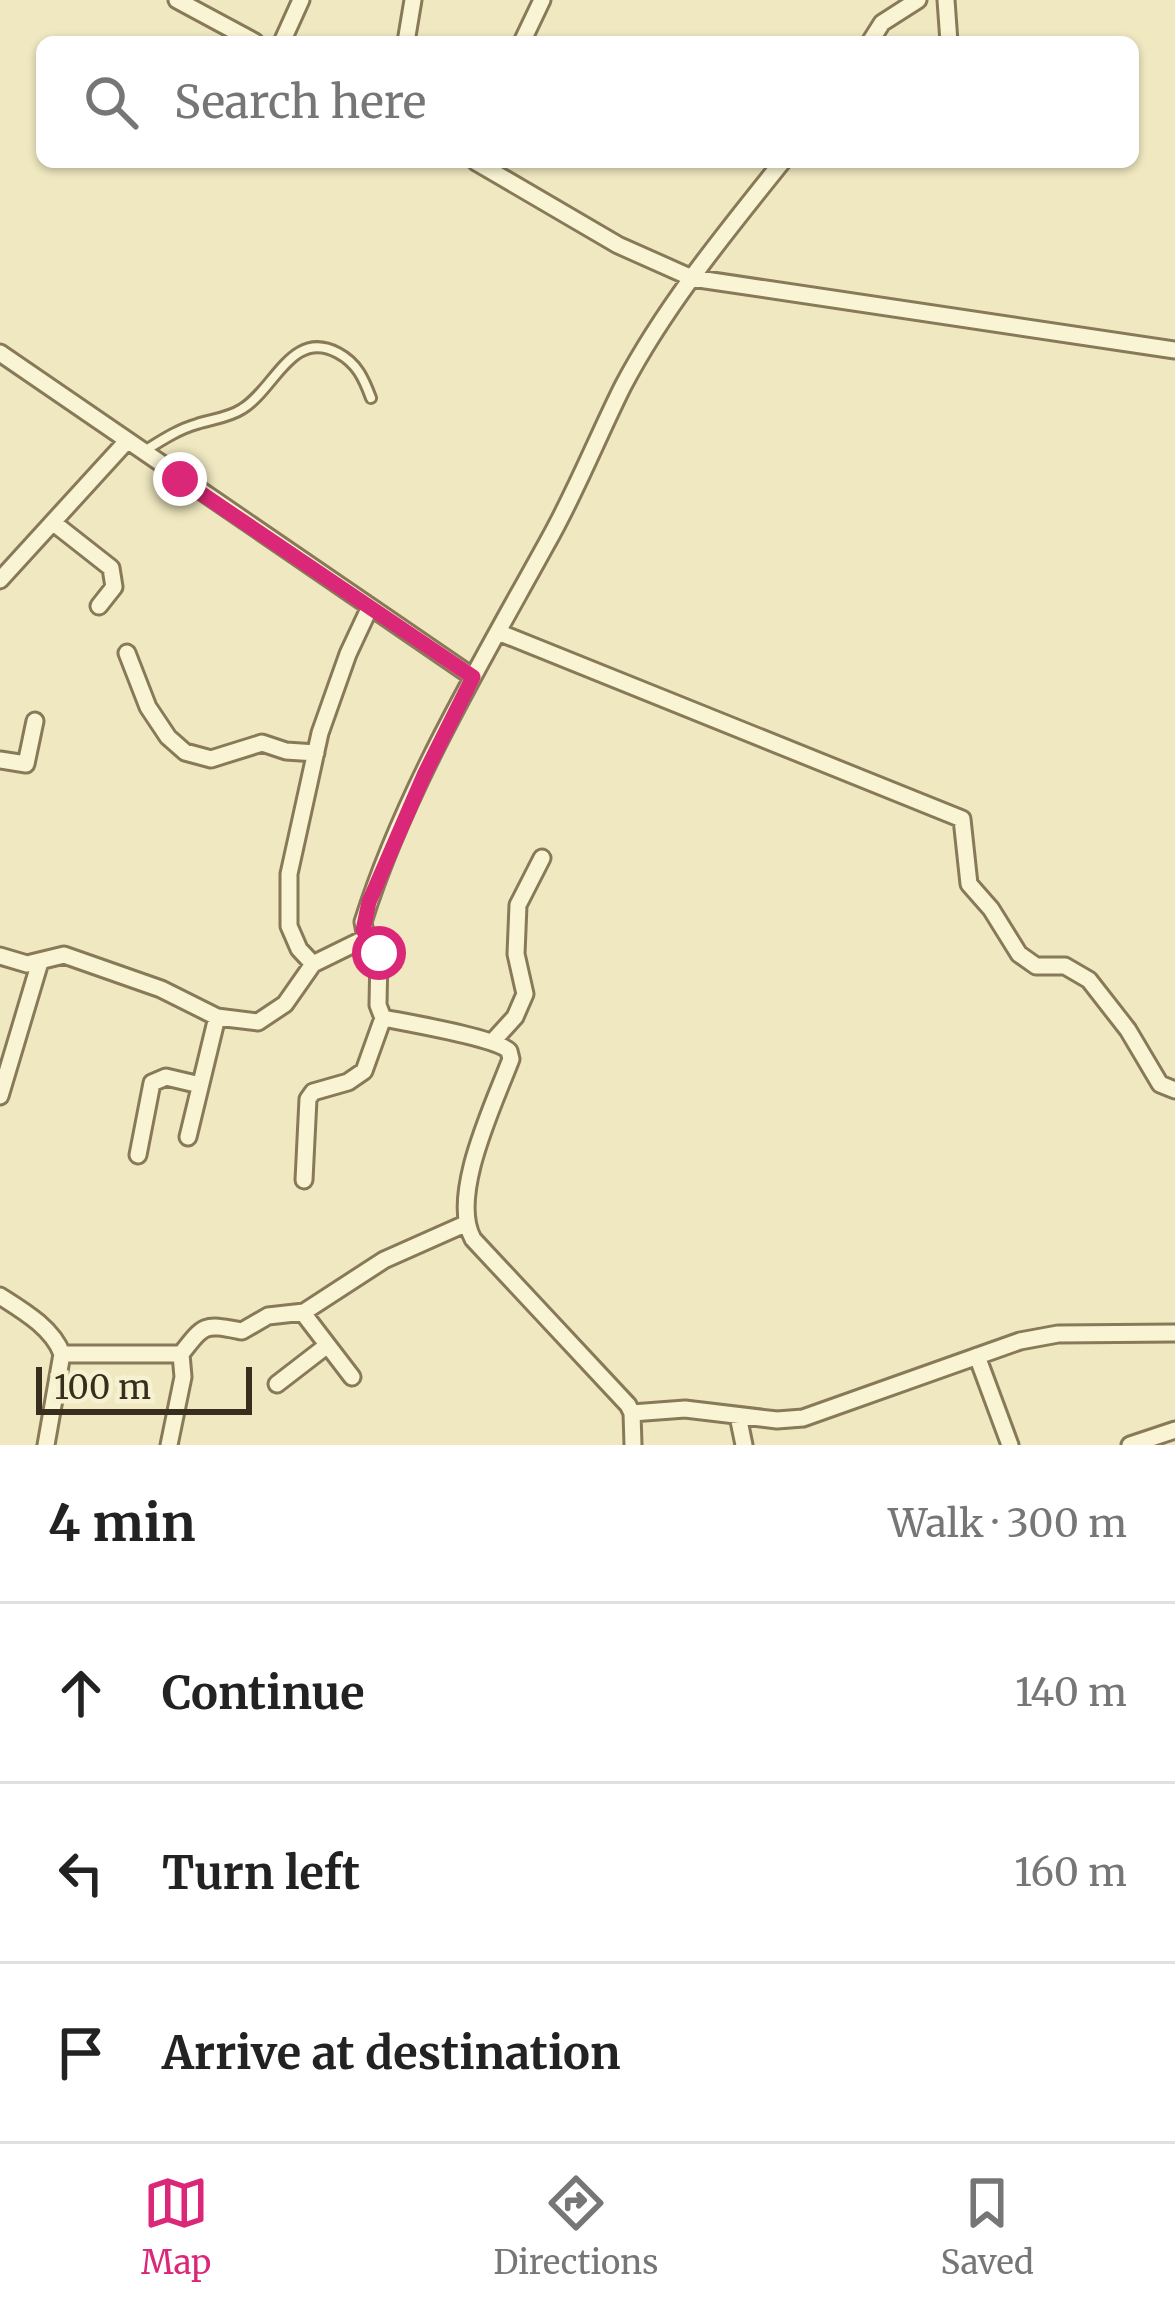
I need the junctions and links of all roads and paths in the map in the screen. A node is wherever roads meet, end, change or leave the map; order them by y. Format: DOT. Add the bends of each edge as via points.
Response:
graph roads {
  1 [pos="178,0"];
  2 [pos="301,0"];
  3 [pos="413,0"];
  4 [pos="542,0"];
  5 [pos="916,0"];
  6 [pos="946,0"];
  7 [pos="244,36"];
  8 [pos="285,36"];
  9 [pos="407,36"];
  10 [pos="525,36"];
  11 [pos="874,36"];
  12 [pos="949,36"];
  13 [pos="777,168"];
  14 [pos="505,169"];
  15 [pos="692,278"];
  16 [pos="1175,350"];
  17 [pos="0,353"];
  18 [pos="371,398"];
  19 [pos="126,442"];
  20 [pos="142,453"];
  21 [pos="55,524"];
  22 [pos="0,580"];
  23 [pos="99,606"];
  24 [pos="369,609"];
  25 [pos="498,632"];
  26 [pos="127,653"];
  27 [pos="473,677"];
  28 [pos="34,721"];
  29 [pos="316,753"];
  30 [pos="0,760"];
  31 [pos="542,858"];
  32 [pos="366,938"];
  33 [pos="0,956"];
  34 [pos="40,962"];
  35 [pos="314,964"];
  36 [pos="217,1017"];
  37 [pos="383,1018"];
  38 [pos="494,1040"];
  39 [pos="200,1085"];
  40 [pos="1175,1090"];
  41 [pos="0,1096"];
  42 [pos="188,1137"];
  43 [pos="138,1155"];
  44 [pos="304,1180"];
  45 [pos="465,1224"];
  46 [pos="0,1296"];
  47 [pos="303,1312"];
  48 [pos="1175,1333"];
  49 [pos="326,1347"];
  50 [pos="62,1354"];
  51 [pos="181,1354"];
  52 [pos="977,1356"];
  53 [pos="352,1377"];
  54 [pos="277,1384"];
  55 [pos="632,1413"];
  56 [pos="739,1416"];
  57 [pos="1175,1430"];
  58 [pos="46,1445"];
  59 [pos="170,1445"];
  60 [pos="633,1445"];
  61 [pos="744,1445"];
  62 [pos="1010,1445"];
  63 [pos="1130,1445"];
  1 -- 7 [label="street"];
  2 -- 8 [label="street"];
  3 -- 9 [label="street"];
  4 -- 10 [label="street"];
  5 -- 11 [label="street"];
  6 -- 12 [label="street"];
  13 -- 15 [label="street"];
  14 -- 15 [label="street" via="618,245"];
  15 -- 16 [label="street"];
  15 -- 25 [label="street" via="625,383"];
  17 -- 19 [label="street"];
  18 -- 20 [label="lane" via="350,360 311,346 247,406"];
  19 -- 20 [label="street"];
  19 -- 21 [label="street"];
  20 -- 24 [label="street"];
  21 -- 22 [label="street"];
  21 -- 23 [label="street" via="115,574"];
  24 -- 27 [label="street"];
  24 -- 29 [label="street"];
  25 -- 27 [label="street"];
  25 -- 40 [label="street" via="962,819 968,884 1019,955 1036,966 1077,970 1102,994 1160,1084"];
  26 -- 29 [label="street" via="148,706 185,752 211,759 262,743"];
  27 -- 32 [label="street" via="369,902"];
  28 -- 30 [label="street" via="26,764"];
  29 -- 35 [label="street" via="288,898 293,939"];
  31 -- 38 [label="street" via="518,905 525,994"];
  32 -- 35 [label="street"];
  32 -- 37 [label="street" via="379,953"];
  33 -- 34 [label="street"];
  34 -- 36 [label="street" via="79,959"];
  34 -- 41 [label="street"];
  35 -- 36 [label="street" via="268,1018"];
  36 -- 39 [label="street"];
  37 -- 38 [label="street"];
  37 -- 44 [label="street" via="364,1071 308,1099"];
  38 -- 45 [label="street" via="511,1059 473,1168"];
  39 -- 42 [label="street"];
  39 -- 43 [label="street" via="166,1077 152,1083"];
  45 -- 47 [label="street" via="384,1260"];
  45 -- 55 [label="street"];
  46 -- 50 [label="street" via="50,1333"];
  47 -- 49 [label="street"];
  47 -- 51 [label="street" via="268,1316 242,1331 202,1328"];
  48 -- 52 [label="street" via="1058,1334"];
  49 -- 53 [label="street"];
  49 -- 54 [label="street"];
  50 -- 51 [label="street"];
  50 -- 58 [label="street"];
  51 -- 59 [label="street"];
  52 -- 56 [label="street" via="803,1418"];
  52 -- 62 [label="street"];
  55 -- 56 [label="street" via="685,1408"];
  55 -- 60 [label="street"];
  56 -- 61 [label="street"];
  57 -- 63 [label="street"];
}
